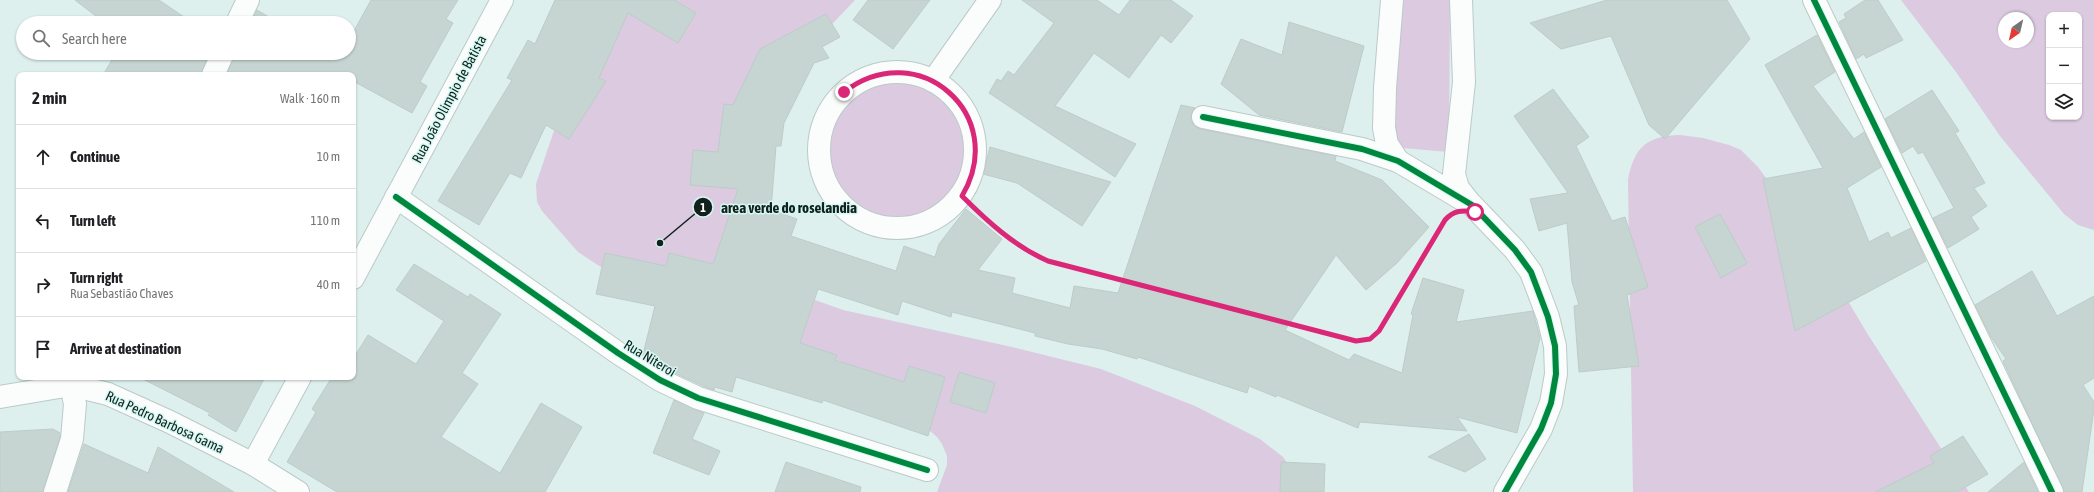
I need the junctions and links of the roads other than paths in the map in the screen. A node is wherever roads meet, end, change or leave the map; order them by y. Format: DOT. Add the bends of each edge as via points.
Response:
graph roads {
  1 [pos="248,0"];
  2 [pos="502,0"];
  3 [pos="990,0"];
  4 [pos="1392,0"];
  5 [pos="1461,0"];
  6 [pos="1814,0"];
  7 [pos="240,16"];
  8 [pos="220,60"];
  9 [pos="214,72"];
  10 [pos="933,81"];
  11 [pos="1202,117"];
  12 [pos="1398,161"];
  13 [pos="396,197"];
  14 [pos="1472,205"];
  15 [pos="356,272"];
  16 [pos="298,380"];
  17 [pos="73,381"];
  18 [pos="0,397"];
  19 [pos="253,464"];
  20 [pos="927,470"];
  21 [pos="55,492"];
  22 [pos="298,492"];
  23 [pos="1505,492"];
  24 [pos="2052,492"];
  1 -- 7 [label="street"];
  2 -- 13 [label="street, Rua João Olimpio de Batista"];
  3 -- 10 [label="street"];
  4 -- 12 [label="street" via="1384,128 1387,144"];
  5 -- 14 [label="street" via="1464,82 1454,174 1458,188"];
  6 -- 24 [label="street"];
  8 -- 9 [label="street"];
  10 -- 10 [label="street" via="911,73 887,73 864,79 844,92 824,121 819,145 821,168 837,200 855,216 877,226 901,228 924,224 945,212 962,196 972,176 976,143 965,111 959,102"];
  11 -- 12 [label="street" via="1362,148"];
  12 -- 14 [label="street"];
  13 -- 15 [label="street, Rua João Olimpio de Batista"];
  13 -- 20 [label="street, Rua Niteroi" via="660,380 698,398"];
  14 -- 23 [label="street" via="1515,250 1531,272 1548,317 1555,346 1556,374 1552,403 1541,429"];
  16 -- 19 [label="street"];
  17 -- 18 [label="street, Rua Pedro Barbosa Gama"];
  17 -- 19 [label="street, Rua Pedro Barbosa Gama" via="170,422"];
  17 -- 21 [label="street" via="75,404 72,439"];
  19 -- 22 [label="street, Rua Pedro Barbosa Gama"];
}
